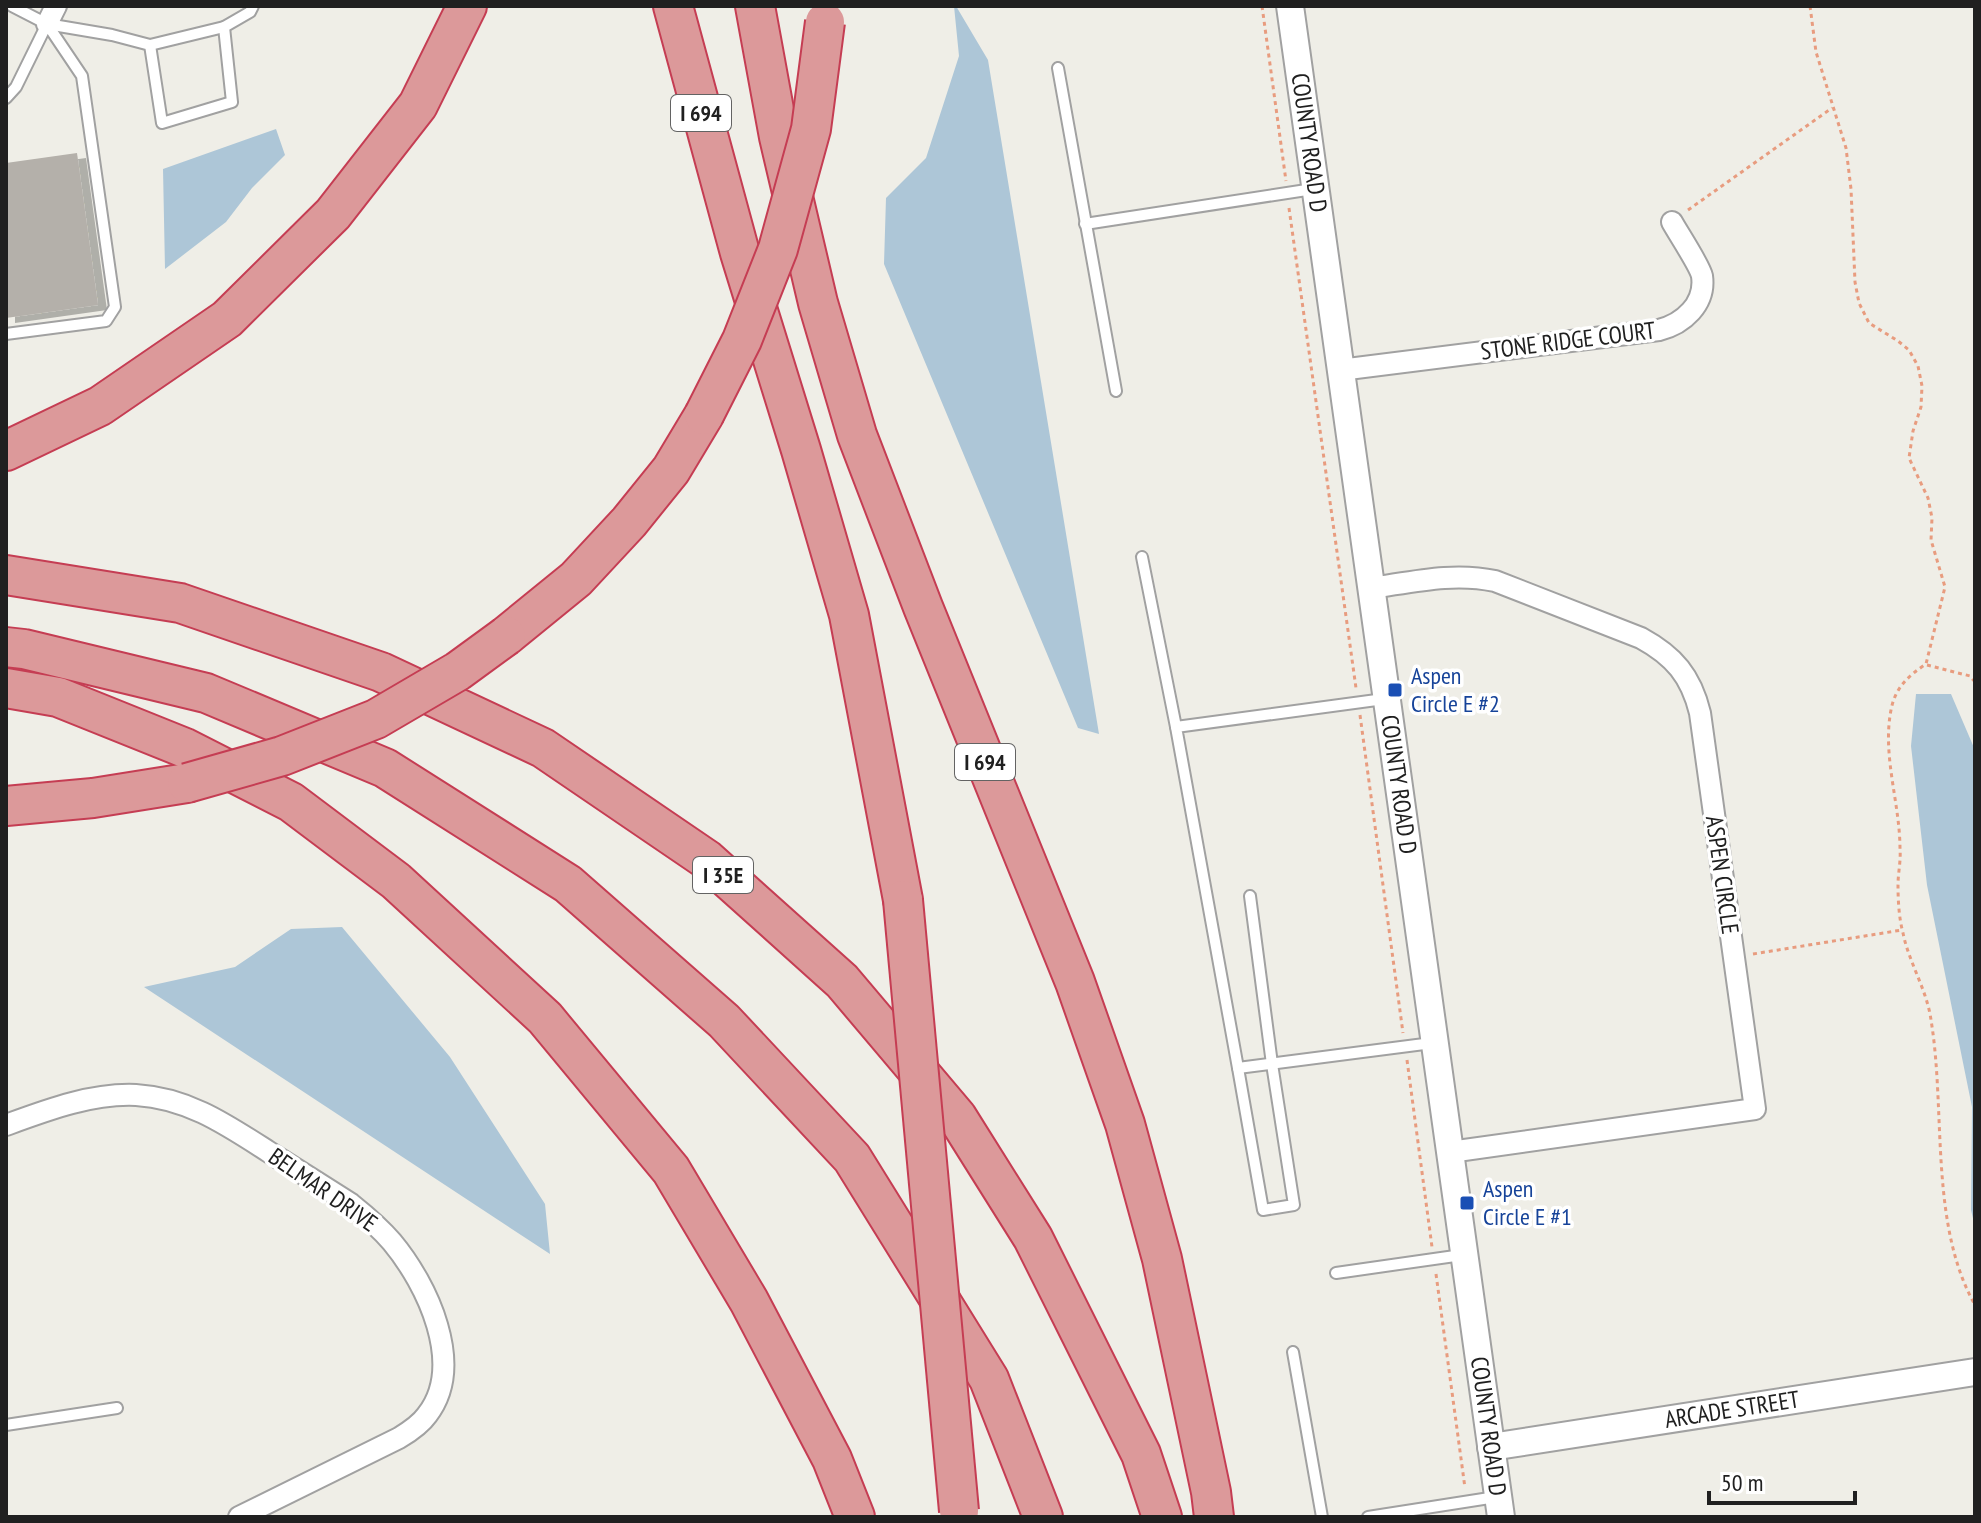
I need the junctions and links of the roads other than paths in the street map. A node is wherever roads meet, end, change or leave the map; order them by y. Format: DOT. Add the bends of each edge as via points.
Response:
graph roads {
  1 [pos="12,6"];
  2 [pos="253,6"];
  3 [pos="467,6"];
  4 [pos="673,6"];
  5 [pos="755,6"];
  6 [pos="1290,6"];
  7 [pos="825,14"];
  8 [pos="51,15"];
  9 [pos="224,27"];
  10 [pos="150,45"];
  11 [pos="1058,68"];
  12 [pos="6,98"];
  13 [pos="1315,189"];
  14 [pos="1672,222"];
  15 [pos="1085,224"];
  16 [pos="6,334"];
  17 [pos="1340,370"];
  18 [pos="1116,391"];
  19 [pos="6,451"];
  20 [pos="1142,557"];
  21 [pos="6,575"];
  22 [pos="1371,588"];
  23 [pos="6,647"];
  24 [pos="6,688"];
  25 [pos="1386,699"];
  26 [pos="1176,727"];
  27 [pos="6,806"];
  28 [pos="1250,896"];
  29 [pos="1434,1042"];
  30 [pos="1272,1064"];
  31 [pos="1238,1068"];
  32 [pos="6,1125"];
  33 [pos="1450,1152"];
  34 [pos="1464,1255"];
  35 [pos="1336,1273"];
  36 [pos="1293,1352"];
  37 [pos="1975,1372"];
  38 [pos="117,1408"];
  39 [pos="6,1425"];
  40 [pos="1491,1447"];
  41 [pos="1499,1507"];
  42 [pos="959,1514"];
  43 [pos="239,1517"];
  44 [pos="855,1517"];
  45 [pos="1043,1517"];
  46 [pos="1162,1517"];
  47 [pos="1214,1517"];
  48 [pos="1322,1517"];
  49 [pos="1368,1517"];
  1 -- 8 [label="lane"];
  2 -- 9 [label="lane"];
  3 -- 19 [label="highway" via="418,105 333,214 227,319 100,406"];
  4 -- 42 [label="highway, I 694, bridge" via="740,253 849,615 903,900"];
  5 -- 47 [label="highway, I 694" via="818,303 857,435 1075,982 1125,1124 1162,1259"];
  6 -- 13 [label="street, COUNTY ROAD D"];
  7 -- 27 [label="highway, bridge" via="811,129 778,249 742,340 671,470 576,579 458,671 376,719 282,756 187,783"];
  8 -- 10 [label="lane"];
  8 -- 12 [label="lane"];
  8 -- 16 [label="lane" via="82,76 115,307 106,321"];
  9 -- 10 [label="lane"];
  9 -- 10 [label="lane" via="232,102 162,123"];
  11 -- 15 [label="lane"];
  13 -- 15 [label="lane"];
  13 -- 17 [label="street, COUNTY ROAD D"];
  14 -- 17 [label="street, STONE RIDGE COURT" via="1702,275 1695,306 1671,327"];
  15 -- 18 [label="lane"];
  17 -- 22 [label="street, COUNTY ROAD D"];
  20 -- 26 [label="lane"];
  21 -- 46 [label="highway, I 35E" via="180,603 381,672 543,748 706,859 842,981 957,1117 1033,1238 1141,1454"];
  22 -- 25 [label="street, COUNTY ROAD D"];
  22 -- 33 [label="street, ASPEN CIRCLE" via="1450,577 1495,581 1659,648 1688,679 1700,713 1755,1109"];
  23 -- 45 [label="highway" via="206,693 385,768 568,884 724,1021 852,1158 989,1379"];
  24 -- 44 [label="highway" via="72,702 185,748 291,802 396,881 545,1018 671,1170 749,1301 832,1459"];
  25 -- 26 [label="lane"];
  25 -- 29 [label="street, COUNTY ROAD D"];
  26 -- 31 [label="lane"];
  28 -- 30 [label="lane"];
  29 -- 30 [label="lane"];
  29 -- 33 [label="street, COUNTY ROAD D"];
  30 -- 31 [label="lane"];
  30 -- 31 [label="lane" via="1294,1205 1263,1210"];
  32 -- 43 [label="street, BELMAR DRIVE" via="105,1097 135,1095 190,1106 351,1204 410,1266 425,1293 443,1354 443,1381 427,1416 399,1438"];
  33 -- 34 [label="street, COUNTY ROAD D"];
  34 -- 35 [label="lane"];
  34 -- 40 [label="street, COUNTY ROAD D"];
  36 -- 48 [label="lane"];
  37 -- 40 [label="street, ARCADE STREET"];
  38 -- 39 [label="lane"];
  40 -- 41 [label="street, COUNTY ROAD D"];
  41 -- 49 [label="lane" via="1467,1501"];
}
